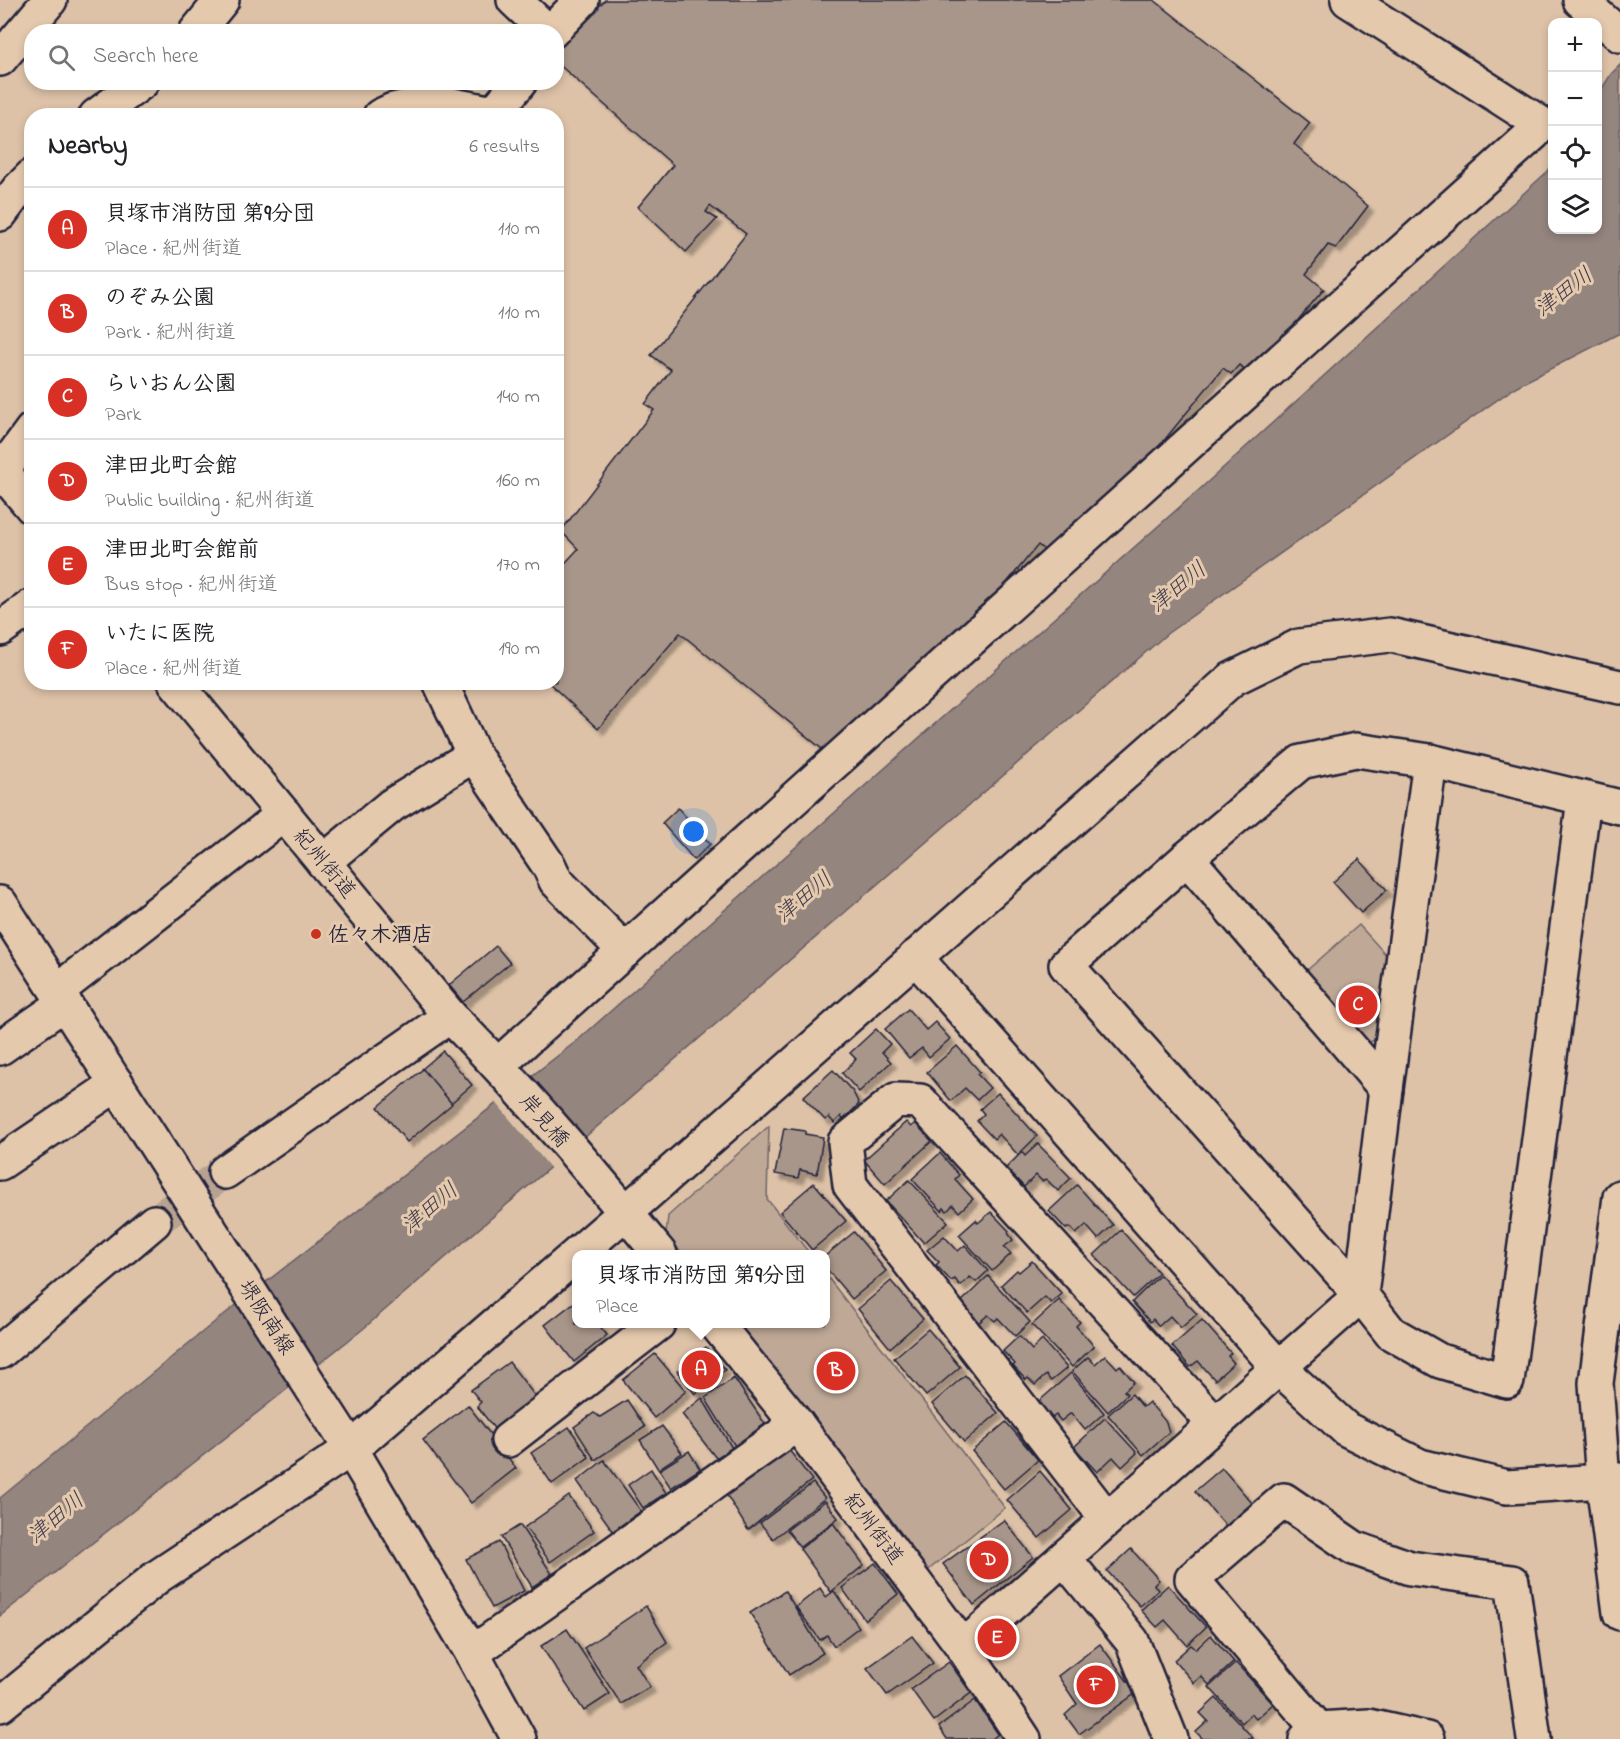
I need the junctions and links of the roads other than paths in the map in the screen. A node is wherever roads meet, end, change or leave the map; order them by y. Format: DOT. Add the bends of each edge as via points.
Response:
graph roads {
  1 [pos="50,0"];
  2 [pos="222,0"];
  3 [pos="514,0"];
  4 [pos="582,0"];
  5 [pos="1348,0"];
  6 [pos="1587,6"];
  7 [pos="29,24"];
  8 [pos="202,24"];
  9 [pos="540,24"];
  10 [pos="557,24"];
  11 [pos="24,30"];
  12 [pos="1620,35"];
  13 [pos="0,58"];
  14 [pos="131,90"];
  15 [pos="513,90"];
  16 [pos="107,108"];
  17 [pos="402,108"];
  18 [pos="464,108"];
  19 [pos="497,108"];
  20 [pos="24,440"];
  21 [pos="1,470"];
  22 [pos="24,497"];
  23 [pos="24,612"];
  24 [pos="0,629"];
  25 [pos="1620,687"];
  26 [pos="182,690"];
  27 [pos="444,690"];
  28 [pos="474,754"];
  29 [pos="1430,761"];
  30 [pos="1584,799"];
  31 [pos="1620,807"];
  32 [pos="284,814"];
  33 [pos="1188,858"];
  34 [pos="323,862"];
  35 [pos="0,903"];
  36 [pos="625,951"];
  37 [pos="915,957"];
  38 [pos="61,997"];
  39 [pos="450,1016"];
  40 [pos="0,1048"];
  41 [pos="499,1067"];
  42 [pos="117,1084"];
  43 [pos="1386,1089"];
  44 [pos="0,1163"];
  45 [pos="225,1172"];
  46 [pos="1620,1197"];
  47 [pos="626,1212"];
  48 [pos="154,1222"];
  49 [pos="582,1250"];
  50 [pos="657,1250"];
  51 [pos="572,1259"];
  52 [pos="1361,1294"];
  53 [pos="652,1328"];
  54 [pos="720,1328"];
  55 [pos="0,1352"];
  56 [pos="1278,1367"];
  57 [pos="797,1424"];
  58 [pos="1215,1424"];
  59 [pos="508,1440"];
  60 [pos="351,1449"];
  61 [pos="1611,1481"];
  62 [pos="1107,1519"];
  63 [pos="1064,1558"];
  64 [pos="1620,1612"];
  65 [pos="963,1647"];
  66 [pos="472,1653"];
  67 [pos="0,1705"];
  68 [pos="1312,1734"];
  69 [pos="519,1739"];
  70 [pos="1024,1739"];
  71 [pos="1171,1739"];
  72 [pos="1427,1739"];
  73 [pos="1534,1739"];
  1 -- 7 [label="street"];
  2 -- 8 [label="street"];
  3 -- 9 [label="street"];
  4 -- 10 [label="street"];
  5 -- 36 [label="street" via="1540,123 1534,134"];
  6 -- 12 [label="street"];
  11 -- 13 [label="street"];
  14 -- 16 [label="street"];
  15 -- 19 [label="street"];
  17 -- 18 [label="street" via="432,101"];
  20 -- 21 [label="street"];
  21 -- 22 [label="street"];
  23 -- 24 [label="street"];
  25 -- 37 [label="street" via="1390,635 1299,646 1232,679"];
  26 -- 32 [label="street, 紀州街道"];
  27 -- 28 [label="street"];
  28 -- 34 [label="street" via="392,806"];
  28 -- 36 [label="street" via="556,881"];
  29 -- 30 [label="street"];
  29 -- 33 [label="street" via="1356,750 1301,762"];
  29 -- 43 [label="street"];
  30 -- 31 [label="street"];
  30 -- 52 [label="street" via="1507,1380 1440,1361 1391,1333"];
  32 -- 34 [label="street, 紀州街道"];
  32 -- 38 [label="street"];
  33 -- 43 [label="street"];
  33 -- 52 [label="street" via="1066,965"];
  34 -- 39 [label="street, 紀州街道"];
  35 -- 38 [label="street, 堺阪南線"];
  36 -- 41 [label="street"];
  37 -- 47 [label="street"];
  37 -- 56 [label="street"];
  38 -- 40 [label="street"];
  38 -- 42 [label="street, 堺阪南線"];
  39 -- 41 [label="street, 紀州街道"];
  39 -- 45 [label="street"];
  41 -- 47 [label="street, 岸見橋"];
  42 -- 44 [label="street"];
  42 -- 60 [label="street, 堺阪南線"];
  43 -- 52 [label="street"];
  46 -- 61 [label="street" via="1596,1383"];
  47 -- 49 [label="street"];
  47 -- 50 [label="street"];
  48 -- 55 [label="street"];
  51 -- 60 [label="street"];
  52 -- 56 [label="street"];
  53 -- 59 [label="street"];
  54 -- 57 [label="street, 紀州街道"];
  56 -- 58 [label="street"];
  56 -- 61 [label="street" via="1346,1429 1420,1466 1507,1487"];
  57 -- 65 [label="street, 紀州街道"];
  57 -- 66 [label="street"];
  58 -- 62 [label="street"];
  58 -- 62 [label="street" via="920,1101 896,1100 845,1142 850,1185"];
  60 -- 66 [label="street, 堺阪南線"];
  60 -- 67 [label="street" via="157,1577"];
  61 -- 64 [label="street"];
  62 -- 63 [label="street"];
  63 -- 65 [label="street"];
  63 -- 71 [label="street" via="1132,1641"];
  65 -- 70 [label="street, 紀州街道"];
  66 -- 69 [label="street, 堺阪南線"];
  68 -- 72 [label="street" via="1369,1726"];
  68 -- 73 [label="street" via="1192,1579 1284,1500 1354,1548 1410,1568 1512,1582"];
}
